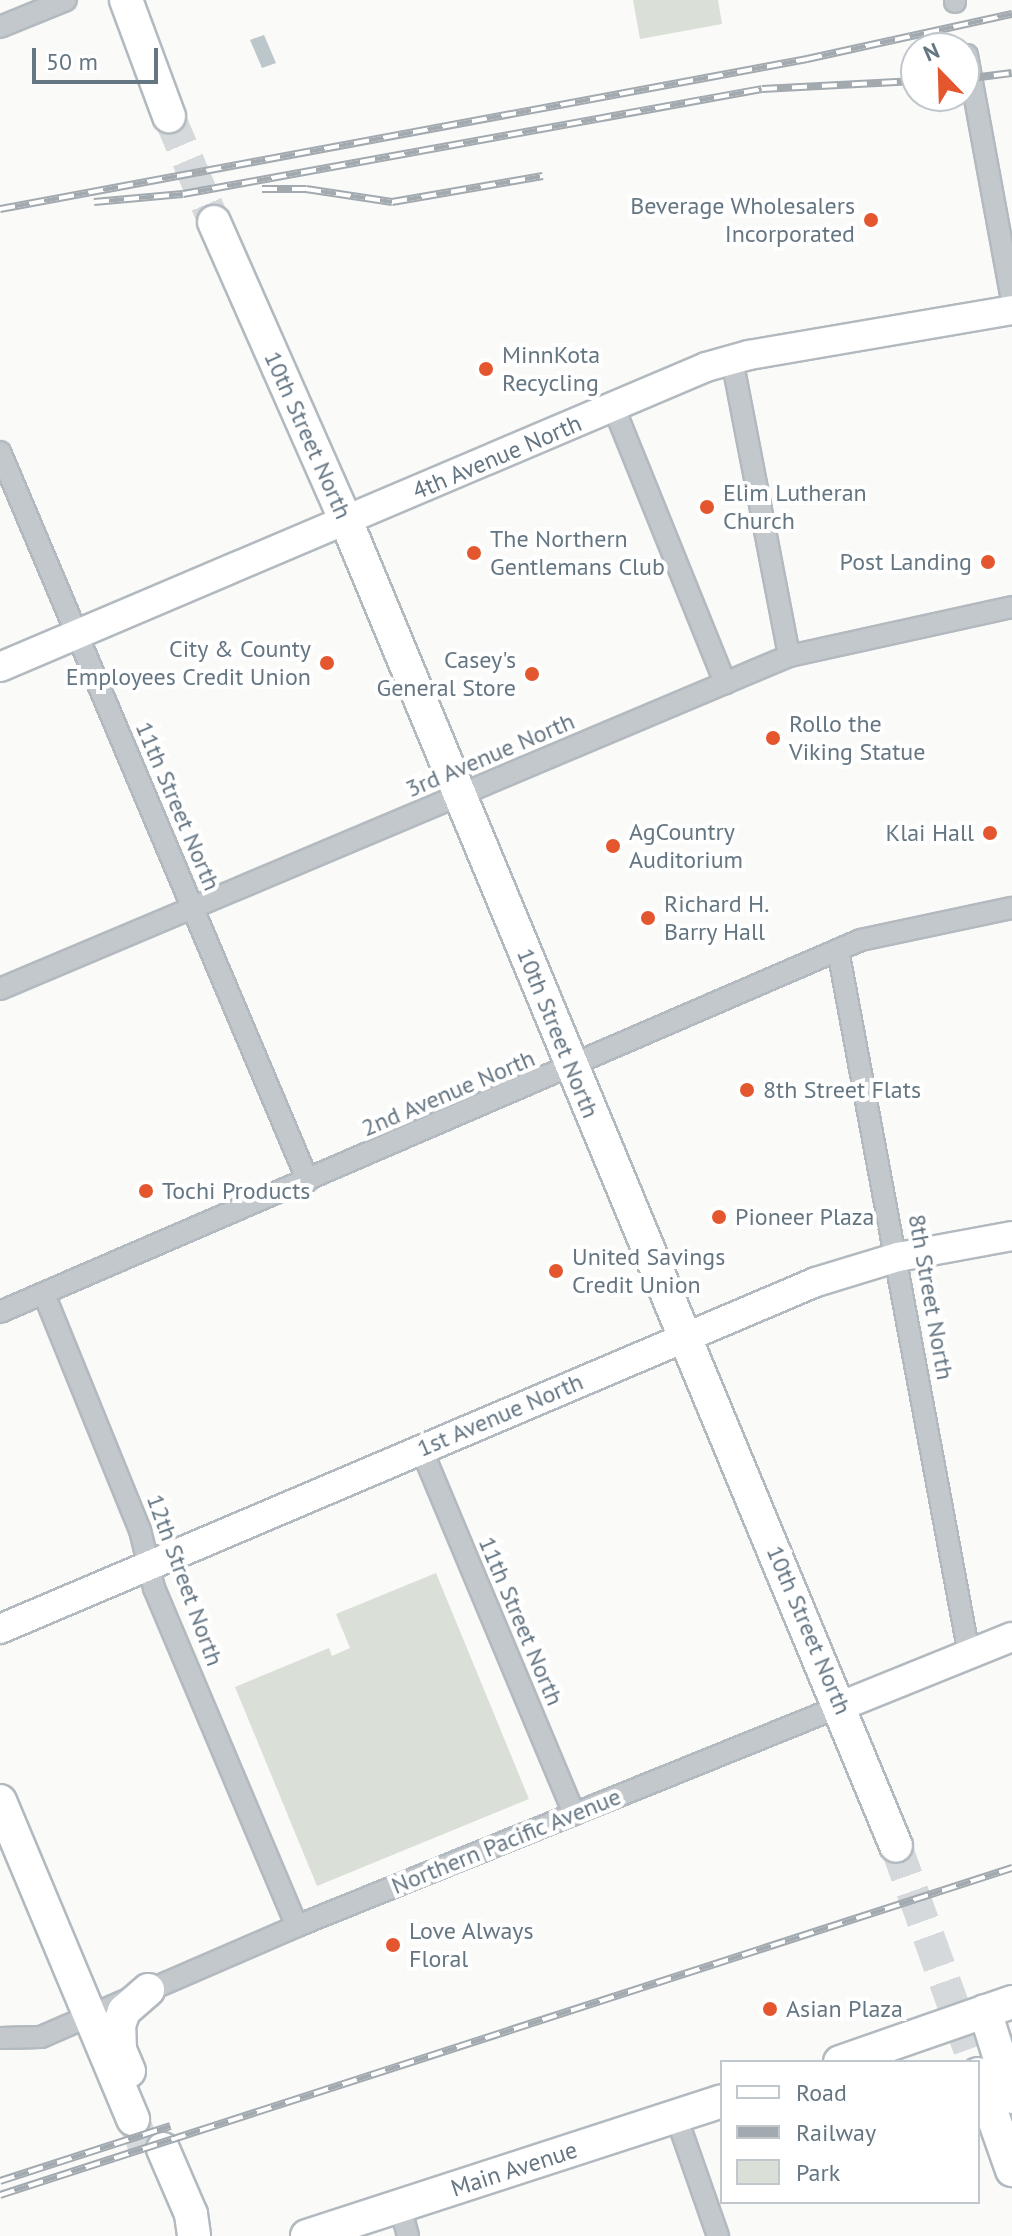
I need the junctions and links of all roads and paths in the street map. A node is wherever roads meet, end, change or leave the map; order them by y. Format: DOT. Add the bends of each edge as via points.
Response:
graph roads {
  1 [pos="66,0"];
  2 [pos="126,0"];
  3 [pos="0,27"];
  4 [pos="977,112"];
  5 [pos="169,116"];
  6 [pos="214,222"];
  7 [pos="1012,300"];
  8 [pos="1012,310"];
  9 [pos="732,359"];
  10 [pos="614,408"];
  11 [pos="0,452"];
  12 [pos="347,523"];
  13 [pos="1012,607"];
  14 [pos="78,635"];
  15 [pos="789,656"];
  16 [pos="0,667"];
  17 [pos="725,683"];
  18 [pos="460,796"];
  19 [pos="193,908"];
  20 [pos="1012,908"];
  21 [pos="838,950"];
  22 [pos="0,989"];
  23 [pos="572,1068"];
  24 [pos="308,1181"];
  25 [pos="1012,1236"];
  26 [pos="898,1257"];
  27 [pos="44,1294"];
  28 [pos="0,1312"];
  29 [pos="686,1339"];
  30 [pos="421,1448"];
  31 [pos="149,1563"];
  32 [pos="0,1629"];
  33 [pos="1012,1637"];
  34 [pos="969,1654"];
  35 [pos="841,1706"];
  36 [pos="0,1801"];
  37 [pos="574,1814"];
  38 [pos="896,1846"];
  39 [pos="297,1926"];
  40 [pos="148,1990"];
  41 [pos="999,2007"];
  42 [pos="87,2015"];
  43 [pos="0,2038"];
  44 [pos="846,2060"];
  45 [pos="980,2079"];
  46 [pos="1012,2097"];
  47 [pos="720,2102"];
  48 [pos="676,2116"];
  49 [pos="1012,2170"];
  50 [pos="404,2221"];
  51 [pos="182,2236"];
  52 [pos="194,2236"];
  53 [pos="307,2236"];
  54 [pos="718,2236"];
  1 -- 3 [label="street"];
  2 -- 5 [label="main road"];
  4 -- 7 [label="street"];
  6 -- 12 [label="main road, 10th Street North"];
  8 -- 9 [label="street, 4th Avenue North"];
  9 -- 10 [label="street, 4th Avenue North"];
  9 -- 15 [label="street"];
  10 -- 12 [label="street, 4th Avenue North"];
  10 -- 17 [label="street"];
  11 -- 14 [label="street, 11th Street North"];
  12 -- 14 [label="street, 4th Avenue North"];
  12 -- 18 [label="main road, 10th Street North"];
  13 -- 15 [label="street, 3rd Avenue North"];
  14 -- 16 [label="street, 4th Avenue North"];
  14 -- 19 [label="street, 11th Street North"];
  15 -- 17 [label="street, 3rd Avenue North"];
  17 -- 18 [label="street, 3rd Avenue North"];
  18 -- 19 [label="street, 3rd Avenue North"];
  18 -- 23 [label="main road, 10th Street North"];
  19 -- 22 [label="street, 3rd Avenue North"];
  19 -- 24 [label="street, 11th Street North"];
  20 -- 21 [label="street, 2nd Avenue North"];
  21 -- 23 [label="street, 2nd Avenue North"];
  21 -- 26 [label="street, 8th Street North"];
  23 -- 24 [label="street, 2nd Avenue North"];
  23 -- 29 [label="main road, 10th Street North"];
  24 -- 27 [label="street, 2nd Avenue North"];
  25 -- 26 [label="street, 1st Avenue North"];
  26 -- 29 [label="street, 1st Avenue North" via="816,1282"];
  26 -- 34 [label="street, 8th Street North"];
  27 -- 28 [label="street, 2nd Avenue North"];
  27 -- 31 [label="street, 12th Street North"];
  29 -- 30 [label="street, 1st Avenue North"];
  29 -- 35 [label="main road, 10th Street North"];
  30 -- 31 [label="street, 1st Avenue North"];
  30 -- 37 [label="street, 11th Street North"];
  31 -- 32 [label="street, 1st Avenue North"];
  31 -- 39 [label="street, 12th Street North" via="154,1588"];
  33 -- 34 [label="street, Northern Pacific Avenue"];
  34 -- 35 [label="street, Northern Pacific Avenue"];
  35 -- 37 [label="street, Northern Pacific Avenue"];
  35 -- 38 [label="main road, 10th Street North"];
  36 -- 42 [label="main road"];
  37 -- 39 [label="street, Northern Pacific Avenue"];
  39 -- 40 [label="street, Northern Pacific Avenue"];
  40 -- 42 [label="street, Northern Pacific Avenue"];
  40 -- 42 [label="main road" via="124,2011 117,2036 140,2116"];
  41 -- 44 [label="main road"];
  41 -- 46 [label="main road"];
  42 -- 43 [label="street, Northern Pacific Avenue" via="41,2037"];
  45 -- 49 [label="main road"];
  47 -- 48 [label="main road, Main Avenue"];
  48 -- 50 [label="main road, Main Avenue"];
  48 -- 54 [label="street"];
  50 -- 53 [label="main road, Main Avenue"];
  51 -- 52 [label="main road" via="155,2152 191,2214"];
}
